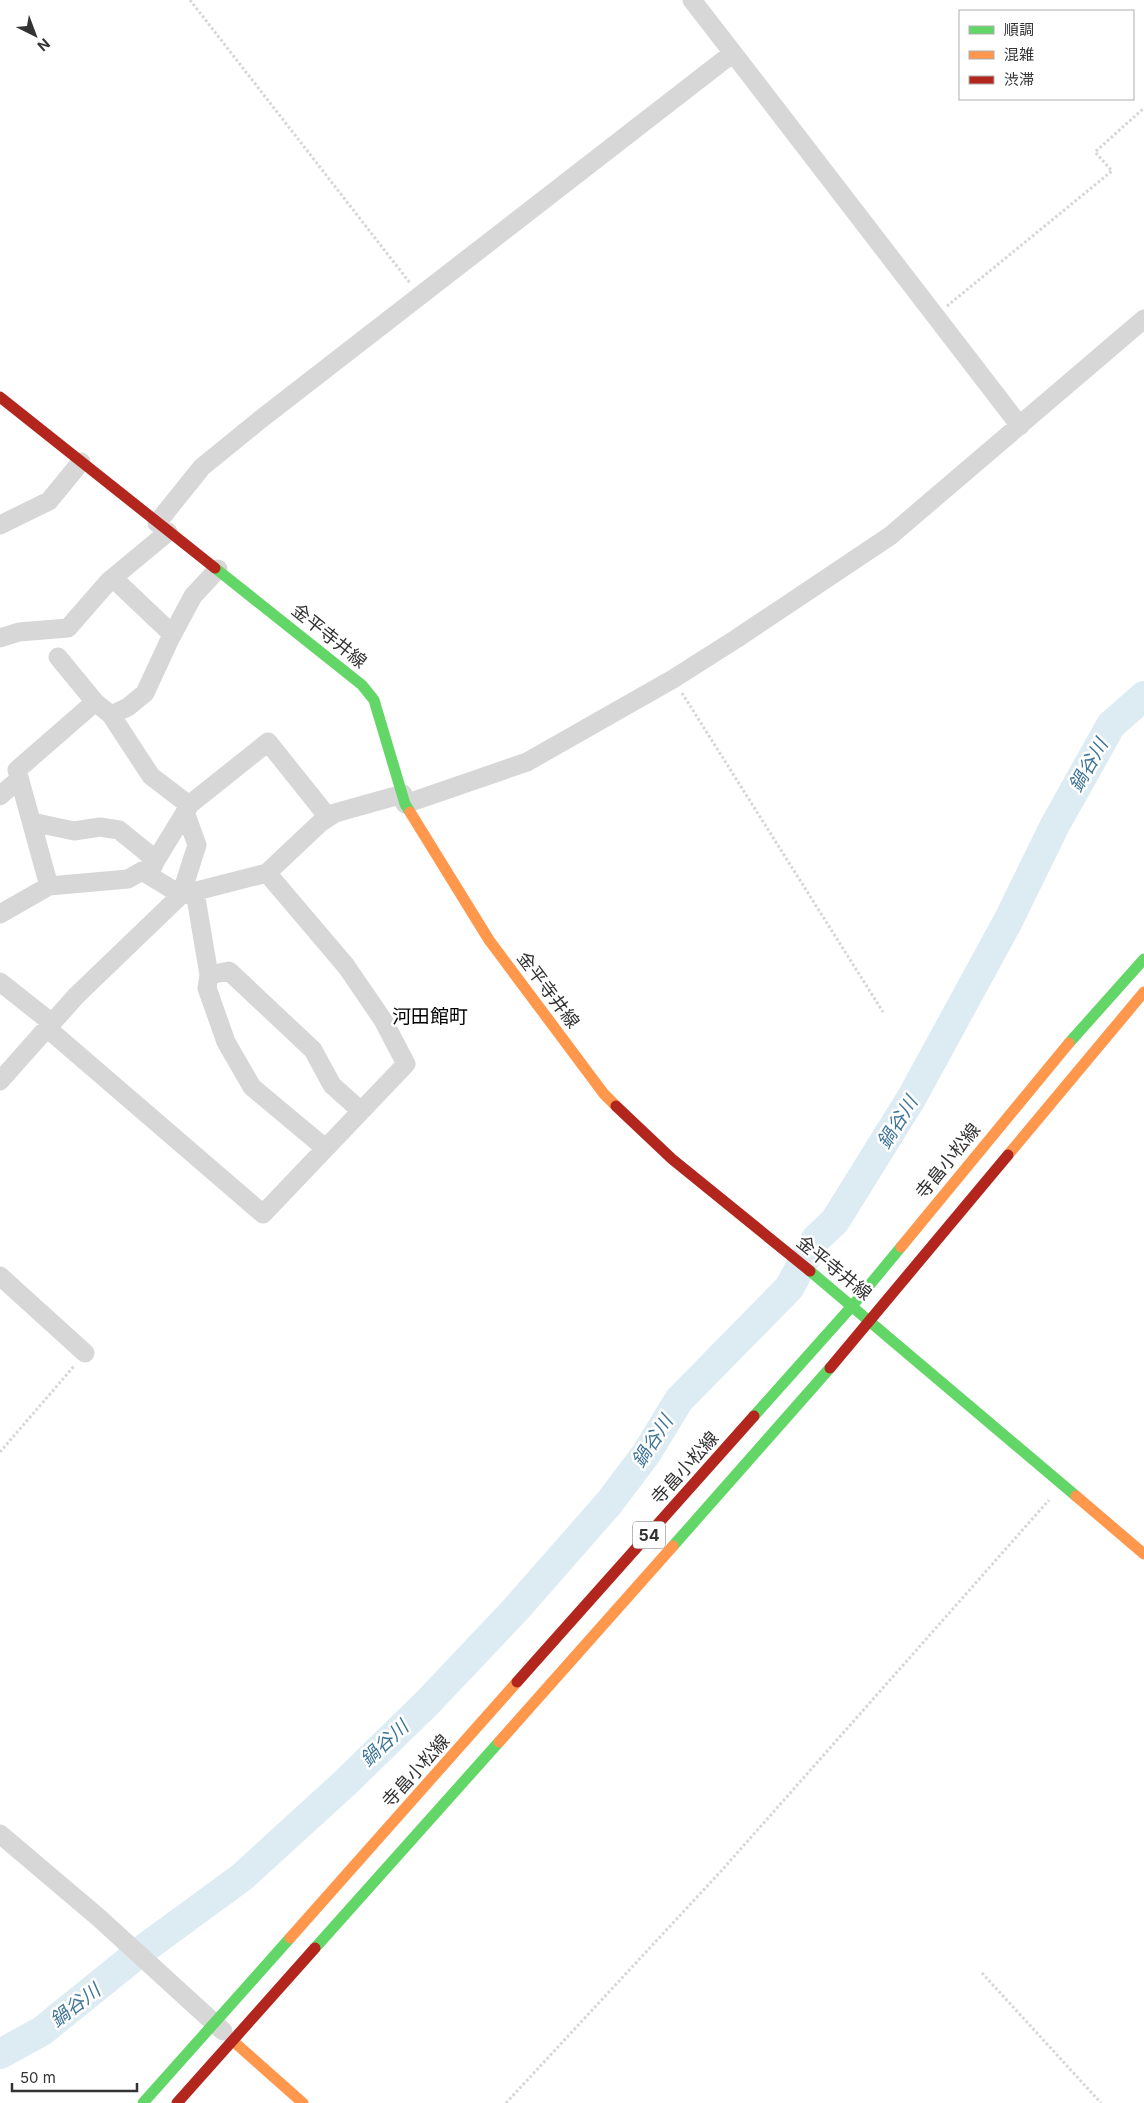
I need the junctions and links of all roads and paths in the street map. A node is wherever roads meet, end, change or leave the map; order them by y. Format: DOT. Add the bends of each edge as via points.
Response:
graph roads {
  1 [pos="190,0"];
  2 [pos="692,0"];
  3 [pos="733,53"];
  4 [pos="1144,108"];
  5 [pos="419,296"];
  6 [pos="935,315"];
  7 [pos="1144,319"];
  8 [pos="0,397"];
  9 [pos="1020,426"];
  10 [pos="81,462"];
  11 [pos="0,525"];
  12 [pos="162,527"];
  13 [pos="218,570"];
  14 [pos="112,578"];
  15 [pos="68,628"];
  16 [pos="40,630"];
  17 [pos="172,634"];
  18 [pos="0,638"];
  19 [pos="58,656"];
  20 [pos="673,679"];
  21 [pos="95,702"];
  22 [pos="111,715"];
  23 [pos="20,779"];
  24 [pos="0,796"];
  25 [pos="404,800"];
  26 [pos="187,809"];
  27 [pos="328,818"];
  28 [pos="32,822"];
  29 [pos="152,868"];
  30 [pos="266,873"];
  31 [pos="49,886"];
  32 [pos="188,894"];
  33 [pos="0,914"];
  34 [pos="1144,959"];
  35 [pos="209,974"];
  36 [pos="0,982"];
  37 [pos="1144,992"];
  38 [pos="883,1012"];
  39 [pos="49,1026"];
  40 [pos="0,1081"];
  41 [pos="361,1110"];
  42 [pos="325,1148"];
  43 [pos="0,1276"];
  44 [pos="853,1305"];
  45 [pos="871,1320"];
  46 [pos="85,1353"];
  47 [pos="0,1452"];
  48 [pos="1063,1484"];
  49 [pos="1144,1554"];
  50 [pos="0,1834"];
  51 [pos="982,1973"];
  52 [pos="215,2024"];
  53 [pos="233,2041"];
  54 [pos="143,2103"];
  55 [pos="177,2103"];
  56 [pos="303,2103"];
  57 [pos="506,2103"];
  58 [pos="1101,2103"];
  1 -- 5 [label="path"];
  2 -- 3 [label="street"];
  3 -- 5 [label="street"];
  3 -- 6 [label="street"];
  4 -- 6 [label="path" via="1095,152 1112,171"];
  5 -- 12 [label="street" via="202,466"];
  6 -- 9 [label="street"];
  7 -- 9 [label="street"];
  8 -- 10 [label="main road, 金平寺井線"];
  9 -- 20 [label="street" via="890,536"];
  10 -- 11 [label="street" via="49,501"];
  10 -- 12 [label="main road, 金平寺井線"];
  12 -- 13 [label="main road, 金平寺井線"];
  12 -- 14 [label="street"];
  13 -- 17 [label="street" via="193,596"];
  13 -- 25 [label="main road, 金平寺井線" via="362,685 374,700"];
  14 -- 15 [label="street"];
  14 -- 17 [label="street"];
  15 -- 16 [label="street"];
  15 -- 19 [label="street"];
  16 -- 18 [label="street"];
  16 -- 19 [label="street"];
  17 -- 22 [label="street" via="145,693 128,707"];
  19 -- 21 [label="street"];
  20 -- 25 [label="street" via="527,762"];
  20 -- 38 [label="path"];
  21 -- 22 [label="street"];
  21 -- 23 [label="street" via="17,770"];
  22 -- 26 [label="street" via="152,776"];
  23 -- 24 [label="street"];
  23 -- 28 [label="street"];
  25 -- 27 [label="street" via="335,813"];
  25 -- 44 [label="main road, 金平寺井線" via="489,940 604,1094 672,1159"];
  26 -- 27 [label="street" via="268,742"];
  26 -- 29 [label="street"];
  26 -- 32 [label="street" via="197,845"];
  27 -- 30 [label="street"];
  28 -- 29 [label="street" via="74,831 100,826 119,830"];
  28 -- 31 [label="street"];
  29 -- 31 [label="street" via="128,879"];
  29 -- 32 [label="street"];
  30 -- 32 [label="street"];
  30 -- 41 [label="street" via="346,966 383,1020 406,1064"];
  31 -- 33 [label="street"];
  32 -- 35 [label="street"];
  32 -- 39 [label="street" via="76,996"];
  34 -- 44 [label="main road, 寺畠小松線 / 54" via="1052,1062"];
  35 -- 41 [label="street" via="229,971 314,1050 332,1085"];
  35 -- 42 [label="street" via="207,988 226,1042 252,1087"];
  36 -- 39 [label="street"];
  37 -- 45 [label="main road, 54"];
  39 -- 40 [label="street"];
  39 -- 42 [label="street" via="263,1214"];
  41 -- 42 [label="street"];
  43 -- 46 [label="street"];
  44 -- 45 [label="main road, 金平寺井線"];
  44 -- 52 [label="main road, 寺畠小松線 / 54"];
  45 -- 48 [label="main road, 金平寺井線"];
  45 -- 53 [label="main road, 54"];
  46 -- 47 [label="path"];
  48 -- 49 [label="main road, 金平寺井線"];
  48 -- 57 [label="path" via="723,1869"];
  50 -- 52 [label="street" via="98,1917"];
  51 -- 58 [label="path"];
  52 -- 53 [label="street"];
  52 -- 54 [label="main road, 寺畠小松線 / 54"];
  53 -- 55 [label="main road, 54"];
  53 -- 56 [label="main road"];
}
